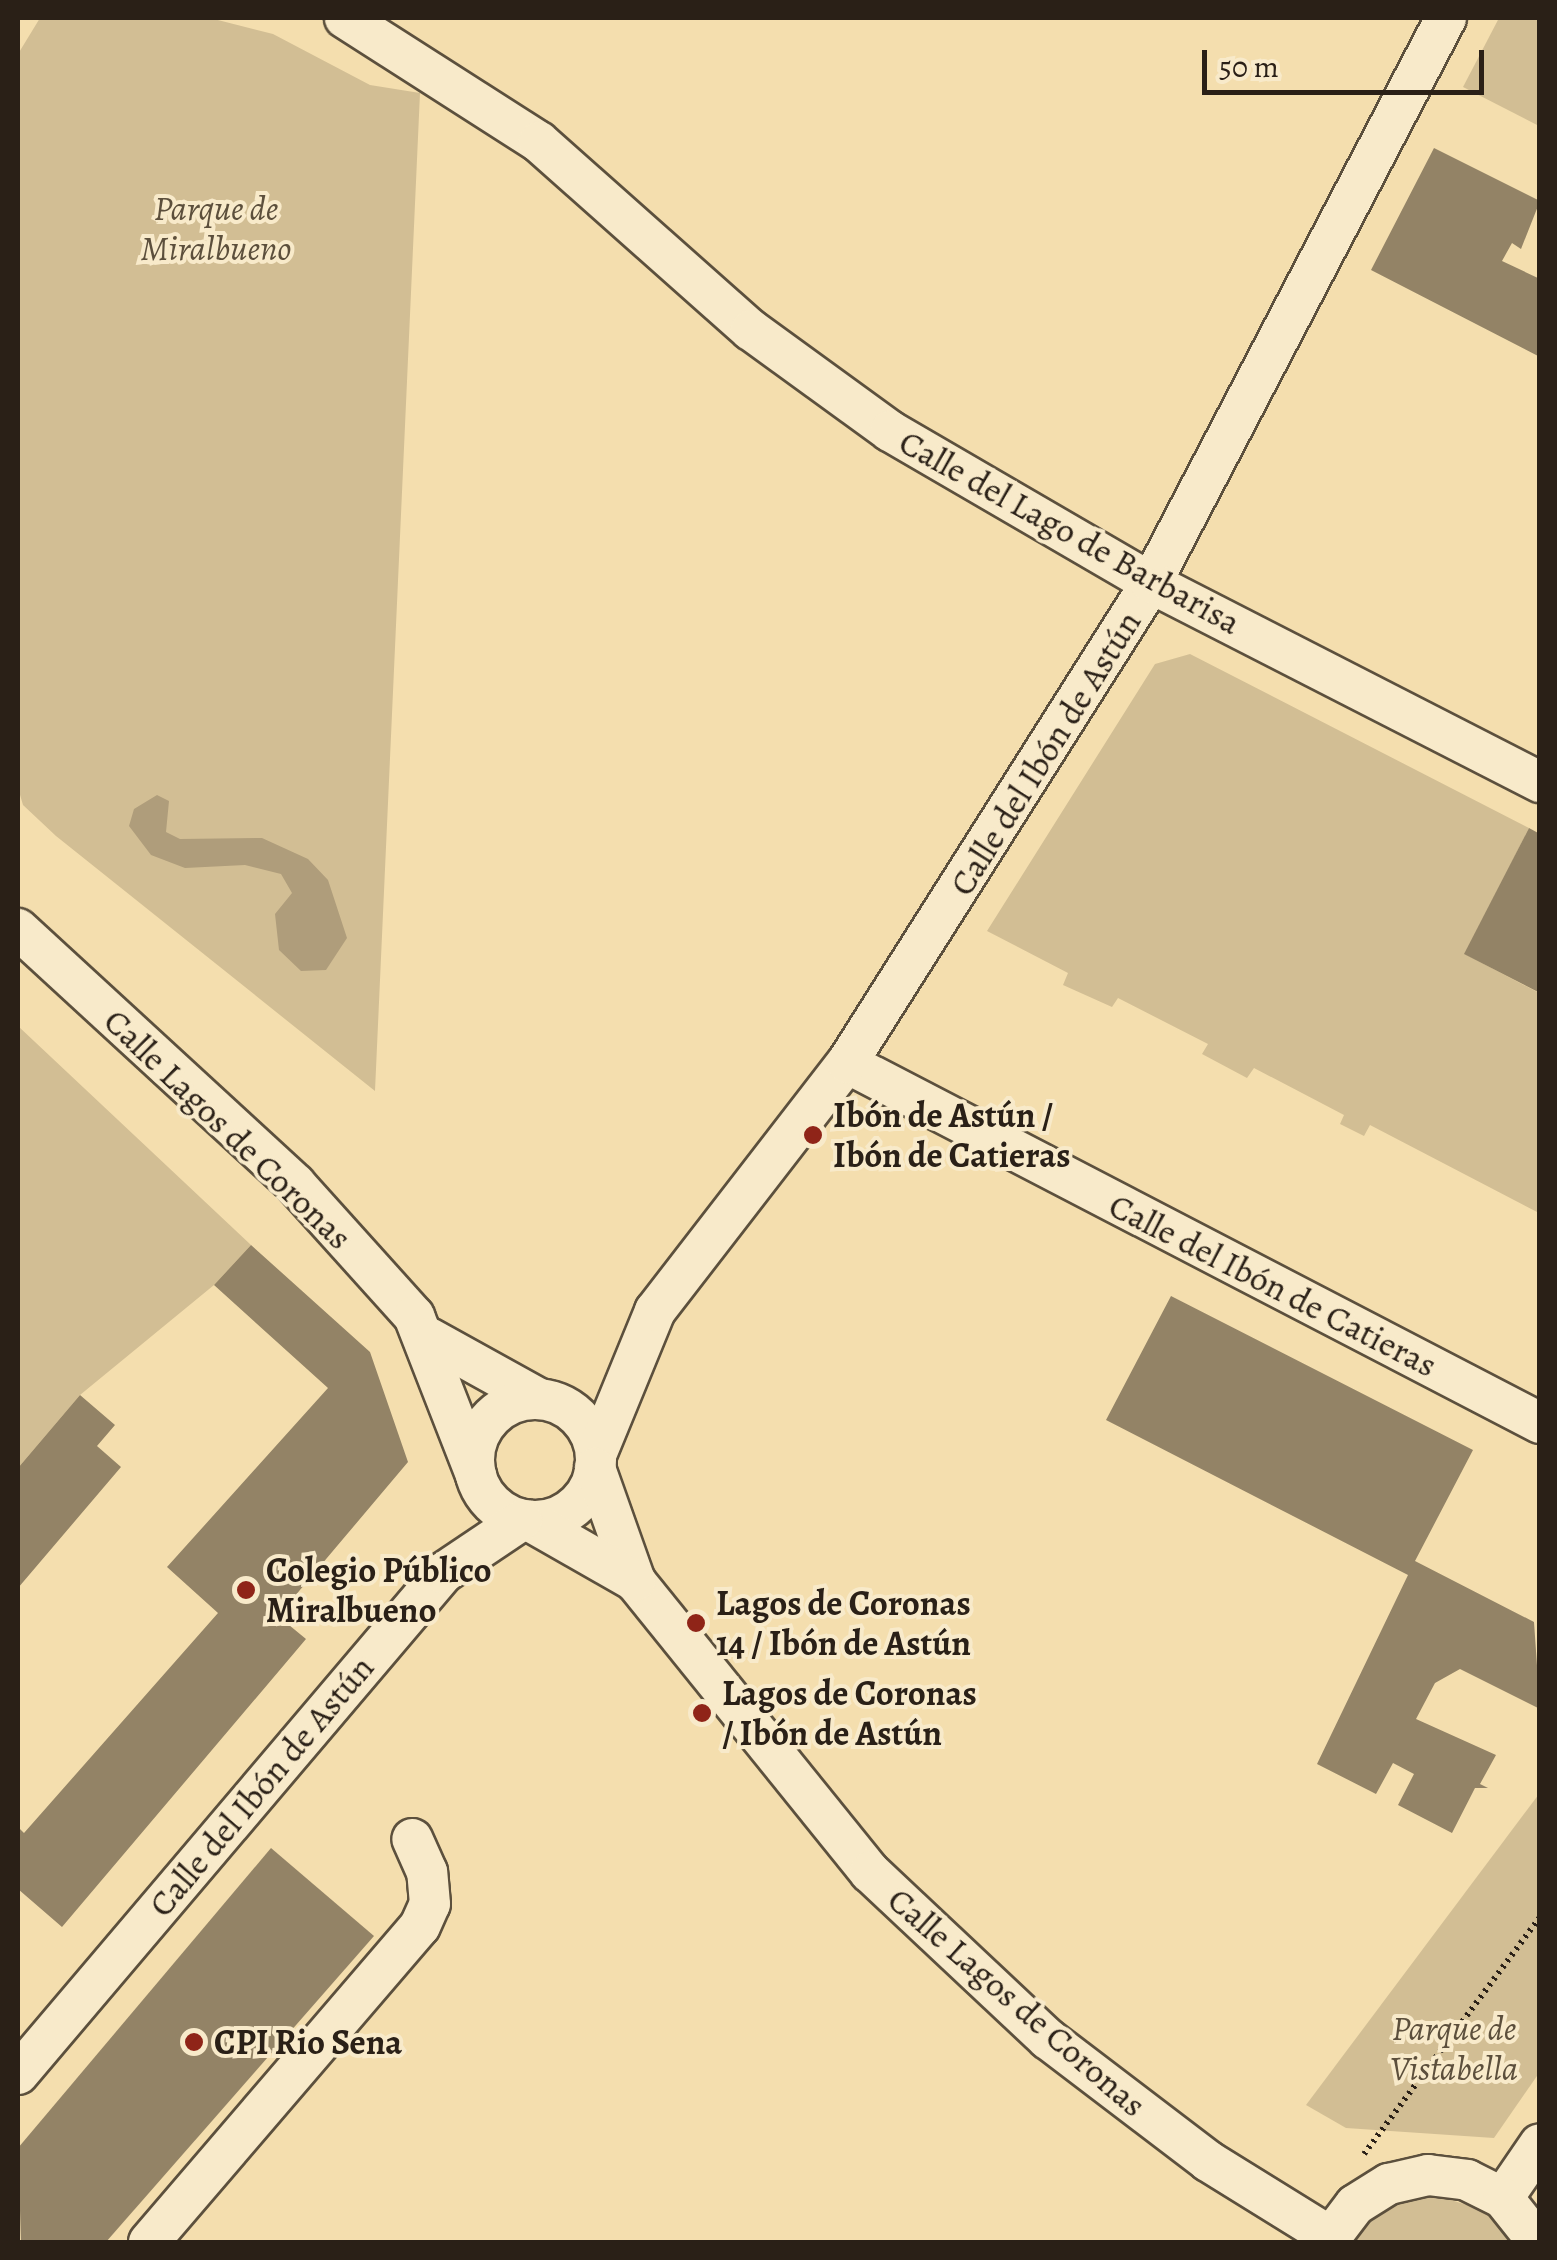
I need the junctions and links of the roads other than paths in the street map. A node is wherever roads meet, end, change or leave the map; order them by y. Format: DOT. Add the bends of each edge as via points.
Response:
graph roads {
  1 [pos="345,18"];
  2 [pos="1446,18"];
  3 [pos="1151,583"];
  4 [pos="1540,782"];
  5 [pos="18,929"];
  6 [pos="847,1063"];
  7 [pos="429,1338"];
  8 [pos="539,1399"];
  9 [pos="1540,1423"];
  10 [pos="595,1461"];
  11 [pos="476,1475"];
  12 [pos="526,1520"];
  13 [pos="634,1581"];
  14 [pos="412,1839"];
  15 [pos="18,2074"];
  16 [pos="1540,2144"];
  17 [pos="1503,2198"];
  18 [pos="1537,2237"];
  19 [pos="1328,2239"];
  20 [pos="149,2242"];
  1 -- 3 [label="street, Calle del Lago de Barbarisa" via="539,142 751,330 890,431"];
  2 -- 3 [label="street, Calle del Ibón de Astún"];
  3 -- 4 [label="street, Calle del Lago de Barbarisa"];
  3 -- 6 [label="street, Calle del Ibón de Astún"];
  5 -- 7 [label="street, Calle Lagos de Coronas" via="295,1184"];
  6 -- 9 [label="street, Calle del Ibón de Catieras"];
  6 -- 10 [label="street, Calle del Ibón de Astún" via="655,1311"];
  7 -- 8 [label="street, Calle Lagos de Coronas"];
  7 -- 11 [label="street, Calle Lagos de Coronas"];
  8 -- 10 [label="street" via="571,1411"];
  8 -- 11 [label="street" via="494,1415 476,1443"];
  10 -- 12 [label="street" via="580,1502"];
  10 -- 13 [label="street, Calle Lagos de Coronas"];
  11 -- 12 [label="street" via="493,1505"];
  12 -- 13 [label="street, Calle Lagos de Coronas"];
  12 -- 15 [label="street, Calle del Ibón de Astún" via="473,1547 431,1586"];
  13 -- 19 [label="street, Calle Lagos de Coronas" via="772,1758 949,1952 1146,2116"];
  14 -- 20 [label="street" via="427,1872 430,1904 420,1926"];
  16 -- 17 [label="street"];
  17 -- 18 [label="street"];
  17 -- 19 [label="street" via="1467,2180 1428,2175 1377,2191"];
}
